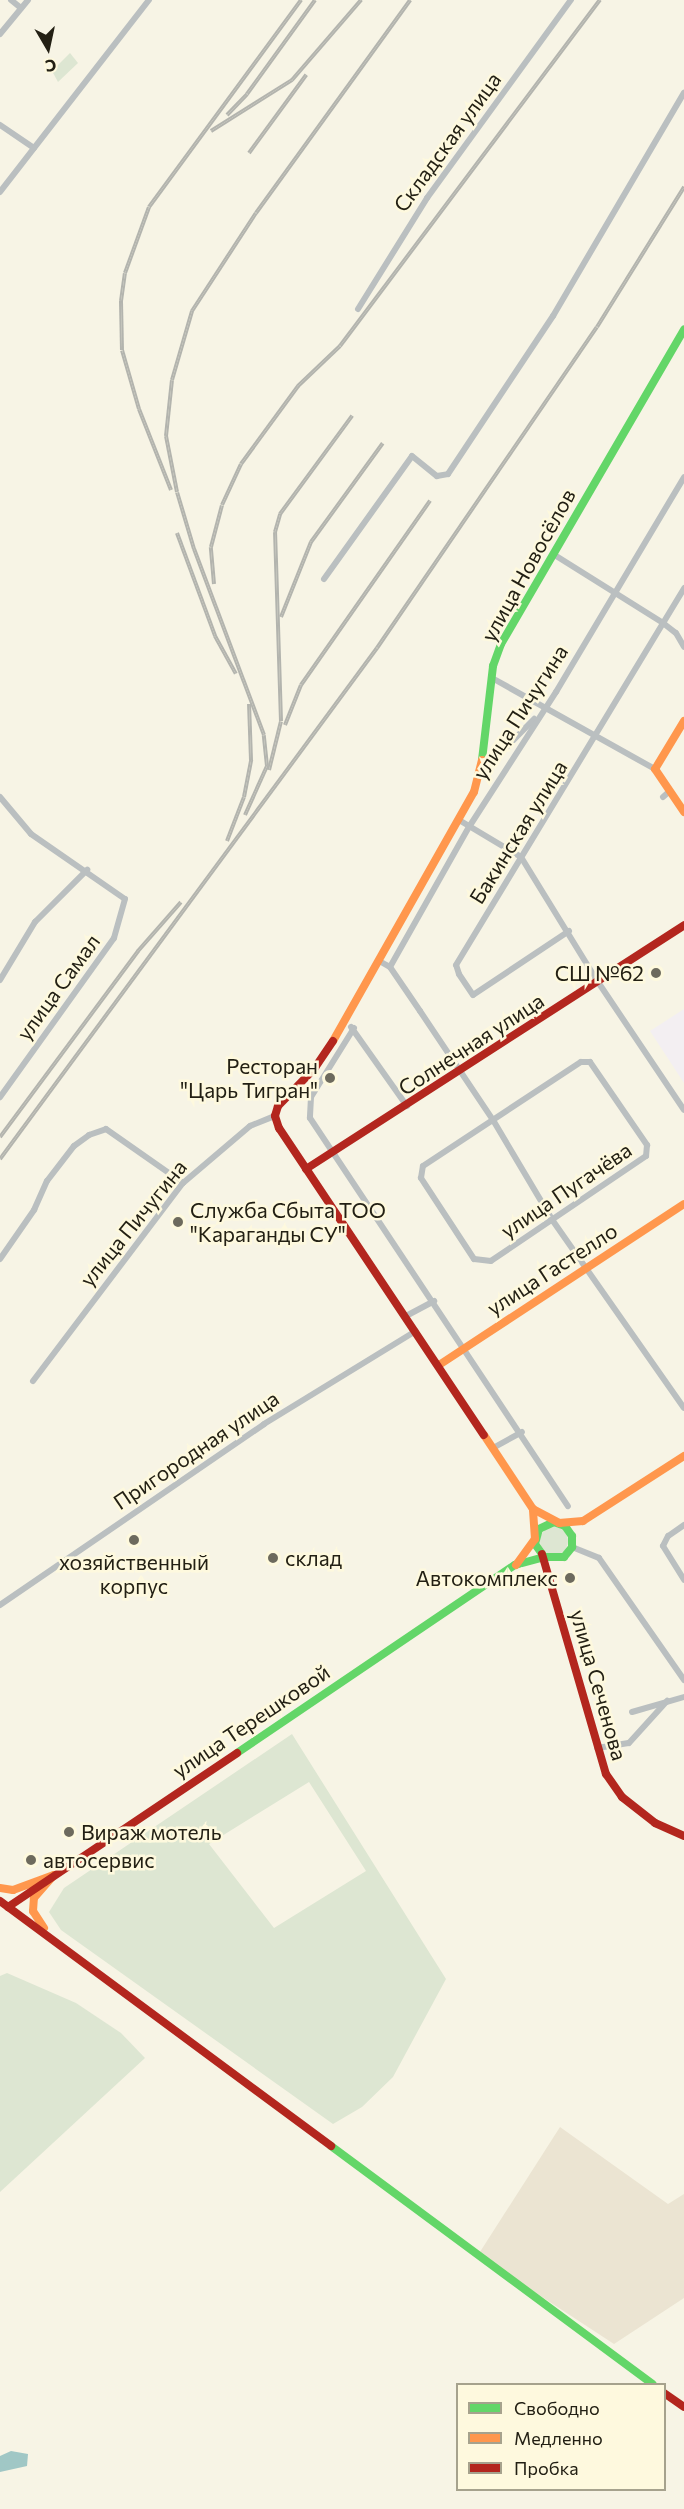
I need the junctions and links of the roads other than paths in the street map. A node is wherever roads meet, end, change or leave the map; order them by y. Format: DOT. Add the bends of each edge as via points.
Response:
graph roads {
  1 [pos="11,0"];
  2 [pos="28,0"];
  3 [pos="149,0"];
  4 [pos="570,0"];
  5 [pos="21,8"];
  6 [pos="0,34"];
  7 [pos="684,93"];
  8 [pos="0,125"];
  9 [pos="34,148"];
  10 [pos="0,192"];
  11 [pos="358,309"];
  12 [pos="684,329"];
  13 [pos="683,480"];
  14 [pos="553,554"];
  15 [pos="324,579"];
  16 [pos="684,588"];
  17 [pos="615,594"];
  18 [pos="663,624"];
  19 [pos="684,643"];
  20 [pos="492,678"];
  21 [pos="545,708"];
  22 [pos="684,722"];
  23 [pos="596,733"];
  24 [pos="656,769"];
  25 [pos="481,773"];
  26 [pos="0,797"];
  27 [pos="684,812"];
  28 [pos="459,820"];
  29 [pos="469,826"];
  30 [pos="521,857"];
  31 [pos="87,870"];
  32 [pos="684,925"];
  33 [pos="569,931"];
  34 [pos="381,962"];
  35 [pos="390,968"];
  36 [pos="0,980"];
  37 [pos="598,982"];
  38 [pos="345,1023"];
  39 [pos="354,1028"];
  40 [pos="318,1063"];
  41 [pos="327,1070"];
  42 [pos="461,1072"];
  43 [pos="0,1097"];
  44 [pos="408,1107"];
  45 [pos="684,1110"];
  46 [pos="275,1116"];
  47 [pos="493,1120"];
  48 [pos="336,1153"];
  49 [pos="306,1169"];
  50 [pos="183,1184"];
  51 [pos="684,1204"];
  52 [pos="553,1221"];
  53 [pos="0,1259"];
  54 [pos="587,1269"];
  55 [pos="434,1301"];
  56 [pos="406,1316"];
  57 [pos="416,1331"];
  58 [pos="464,1348"];
  59 [pos="439,1365"];
  60 [pos="33,1381"];
  61 [pos="684,1408"];
  62 [pos="522,1432"];
  63 [pos="493,1448"];
  64 [pos="684,1456"];
  65 [pos="568,1506"];
  66 [pos="533,1509"];
  67 [pos="583,1521"];
  68 [pos="559,1523"];
  69 [pos="684,1525"];
  70 [pos="535,1539"];
  71 [pos="572,1544"];
  72 [pos="544,1557"];
  73 [pos="558,1560"];
  74 [pos="515,1565"];
  75 [pos="550,1576"];
  76 [pos="684,1580"];
  77 [pos="0,1605"];
  78 [pos="684,1680"];
  79 [pos="684,1697"];
  80 [pos="667,1701"];
  81 [pos="632,1712"];
  82 [pos="596,1748"];
  83 [pos="684,1836"];
  84 [pos="54,1875"];
  85 [pos="0,1888"];
  86 [pos="0,1901"];
  87 [pos="8,1907"];
  88 [pos="54,1940"];
  89 [pos="650,2383"];
  90 [pos="666,2394"];
  91 [pos="684,2407"];
  1 -- 5 [label="street"];
  2 -- 5 [label="street"];
  3 -- 9 [label="street"];
  4 -- 11 [label="street, Складская улица" via="427,198"];
  5 -- 6 [label="street"];
  7 -- 15 [label="street" via="554,316 448,474 437,476 412,456"];
  8 -- 9 [label="street"];
  9 -- 10 [label="street"];
  12 -- 14 [label="street, улица Новосёлов"];
  13 -- 17 [label="street, улица Пичугина"];
  14 -- 17 [label="street"];
  14 -- 20 [label="street, улица Новосёлов" via="501,644"];
  16 -- 18 [label="street, Бакинская улица"];
  17 -- 18 [label="street"];
  17 -- 21 [label="street, улица Пичугина"];
  18 -- 19 [label="street"];
  18 -- 23 [label="street, Бакинская улица"];
  20 -- 21 [label="street"];
  20 -- 25 [label="street, улица Новосёлов"];
  21 -- 23 [label="street"];
  21 -- 25 [label="street"];
  21 -- 29 [label="street, улица Пичугина"];
  22 -- 24 [label="street"];
  23 -- 24 [label="street"];
  23 -- 30 [label="street, Бакинская улица"];
  24 -- 27 [label="street" via="667,794"];
  25 -- 28 [label="street, улица Новосёлов"];
  26 -- 31 [label="street" via="31,834"];
  28 -- 29 [label="street"];
  28 -- 34 [label="street, улица Новосёлов"];
  29 -- 30 [label="street"];
  29 -- 35 [label="street, улица Пичугина"];
  30 -- 33 [label="street"];
  30 -- 33 [label="street, Бакинская улица" via="456,965 459,974 473,995"];
  31 -- 36 [label="street" via="35,922"];
  31 -- 43 [label="street, улица Самал" via="125,899 114,938"];
  32 -- 37 [label="street, Солнечная улица"];
  33 -- 37 [label="street"];
  34 -- 35 [label="street"];
  34 -- 38 [label="street"];
  35 -- 42 [label="street"];
  37 -- 42 [label="street, Солнечная улица"];
  37 -- 45 [label="street"];
  38 -- 39 [label="street"];
  38 -- 40 [label="street"];
  39 -- 41 [label="street"];
  39 -- 44 [label="street"];
  40 -- 41 [label="street"];
  40 -- 46 [label="street" via="278,1106"];
  41 -- 48 [label="street" via="308,1106 310,1118"];
  42 -- 44 [label="street, Солнечная улица"];
  42 -- 47 [label="street"];
  44 -- 48 [label="street, Солнечная улица"];
  46 -- 49 [label="street"];
  46 -- 50 [label="street, улица Пичугина" via="250,1126"];
  47 -- 52 [label="street"];
  47 -- 52 [label="street, улица Пугачёва" via="423,1166 421,1178 474,1259 491,1261"];
  47 -- 52 [label="street, улица Пугачёва" via="581,1062 591,1062 647,1145 646,1156"];
  48 -- 49 [label="street, Солнечная улица"];
  48 -- 55 [label="street"];
  49 -- 56 [label="street"];
  50 -- 53 [label="street" via="106,1129 74,1146 47,1180 34,1210"];
  50 -- 60 [label="street, улица Пичугина"];
  51 -- 54 [label="street, улица Гастелло"];
  52 -- 54 [label="street"];
  54 -- 58 [label="street, улица Гастелло"];
  54 -- 61 [label="street"];
  55 -- 56 [label="street"];
  55 -- 58 [label="street"];
  56 -- 57 [label="street"];
  57 -- 59 [label="street"];
  57 -- 77 [label="street, Пригородная улица" via="264,1424"];
  58 -- 59 [label="street, улица Гастелло"];
  58 -- 62 [label="street"];
  59 -- 63 [label="street"];
  62 -- 63 [label="street"];
  62 -- 65 [label="street"];
  63 -- 66 [label="street"];
  64 -- 67 [label="street, улица Терешковой"];
  66 -- 68 [label="street"];
  66 -- 70 [label="street"];
  67 -- 68 [label="street, улица Терешковой"];
  67 -- 71 [label="street"];
  68 -- 70 [label="street, улица Терешковой" via="543,1525"];
  68 -- 71 [label="street" via="569,1530"];
  69 -- 76 [label="street" via="668,1536 663,1546"];
  70 -- 72 [label="street" via="537,1550"];
  70 -- 74 [label="street, улица Терешковой"];
  71 -- 73 [label="street"];
  71 -- 78 [label="street" via="599,1558"];
  72 -- 73 [label="street, улица Терешковой"];
  72 -- 74 [label="street, улица Терешковой"];
  72 -- 75 [label="street, улица Сеченова"];
  73 -- 75 [label="street"];
  74 -- 84 [label="street, улица Терешковой"];
  75 -- 82 [label="street, улица Сеченова"];
  79 -- 80 [label="street"];
  80 -- 81 [label="street"];
  80 -- 82 [label="street" via="629,1743"];
  82 -- 83 [label="street, улица Сеченова" via="606,1774 622,1797 655,1823"];
  84 -- 85 [label="street" via="12,1890"];
  84 -- 87 [label="street, улица Терешковой"];
  84 -- 88 [label="street" via="34,1898 33,1911"];
  86 -- 87 [label="street"];
  87 -- 88 [label="street"];
  88 -- 89 [label="street"];
  90 -- 91 [label="street"];
}
